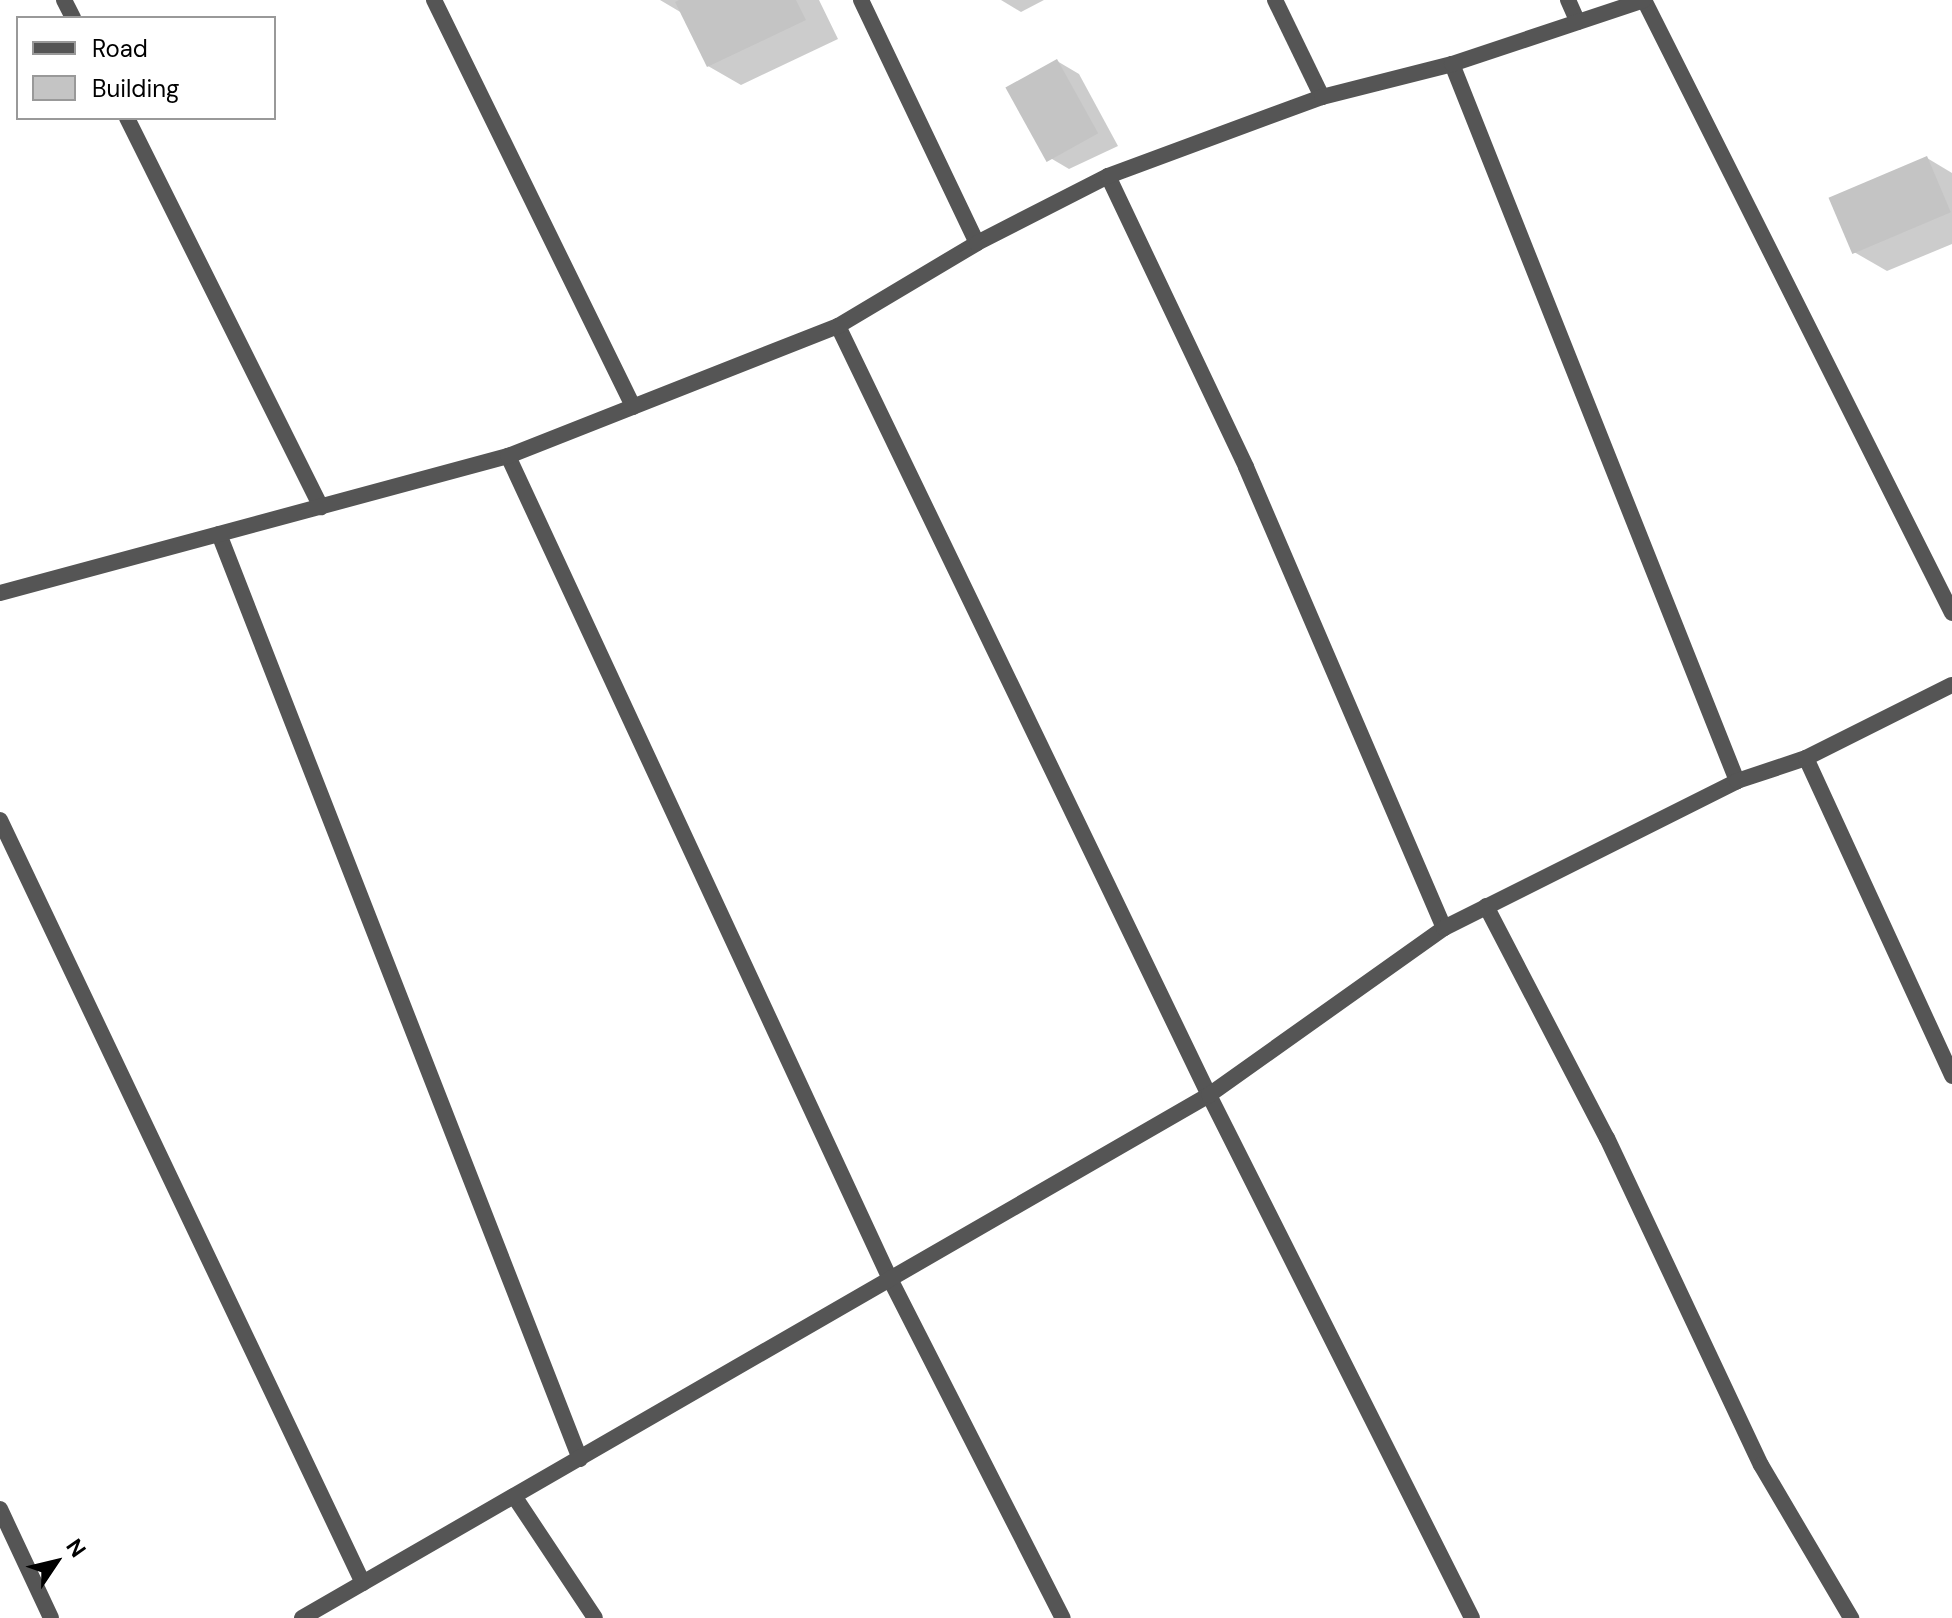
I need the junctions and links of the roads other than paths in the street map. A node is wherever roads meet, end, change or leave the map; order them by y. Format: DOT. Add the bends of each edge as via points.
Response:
graph roads {
  1 [pos="434,0"];
  2 [pos="861,0"];
  3 [pos="1275,0"];
  4 [pos="1568,0"];
  5 [pos="1644,0"];
  6 [pos="1578,22"];
  7 [pos="1452,64"];
  8 [pos="1322,97"];
  9 [pos="128,120"];
  10 [pos="1108,176"];
  11 [pos="977,243"];
  12 [pos="838,326"];
  13 [pos="633,407"];
  14 [pos="508,456"];
  15 [pos="321,507"];
  16 [pos="219,534"];
  17 [pos="0,593"];
  18 [pos="1952,613"];
  19 [pos="1952,685"];
  20 [pos="1806,758"];
  21 [pos="1737,781"];
  22 [pos="0,820"];
  23 [pos="1486,906"];
  24 [pos="1444,928"];
  25 [pos="1952,1076"];
  26 [pos="1209,1095"];
  27 [pos="891,1281"];
  28 [pos="580,1459"];
  29 [pos="514,1496"];
  30 [pos="0,1509"];
  31 [pos="363,1583"];
  32 [pos="51,1618"];
  33 [pos="302,1618"];
  34 [pos="595,1618"];
  35 [pos="1063,1618"];
  36 [pos="1472,1618"];
  37 [pos="1851,1618"];
  1 -- 13 [label="street"];
  2 -- 11 [label="street"];
  3 -- 8 [label="street"];
  4 -- 6 [label="street"];
  5 -- 6 [label="street"];
  5 -- 18 [label="street"];
  6 -- 7 [label="street"];
  7 -- 8 [label="street"];
  7 -- 21 [label="street"];
  8 -- 10 [label="street"];
  9 -- 15 [label="street"];
  10 -- 11 [label="street"];
  10 -- 24 [label="street" via="1246,467"];
  11 -- 12 [label="street"];
  12 -- 13 [label="street"];
  12 -- 26 [label="street"];
  13 -- 14 [label="street"];
  14 -- 15 [label="street"];
  14 -- 27 [label="street"];
  15 -- 16 [label="street"];
  16 -- 17 [label="street"];
  16 -- 28 [label="street"];
  19 -- 20 [label="street"];
  20 -- 21 [label="street"];
  20 -- 25 [label="street"];
  21 -- 23 [label="street"];
  22 -- 31 [label="street"];
  23 -- 24 [label="street"];
  23 -- 37 [label="street" via="1607,1138 1761,1465"];
  24 -- 26 [label="street"];
  26 -- 27 [label="street"];
  26 -- 36 [label="street"];
  27 -- 28 [label="street"];
  27 -- 35 [label="street"];
  28 -- 29 [label="street"];
  29 -- 31 [label="street"];
  29 -- 34 [label="street"];
  30 -- 32 [label="street"];
  31 -- 33 [label="street"];
}
